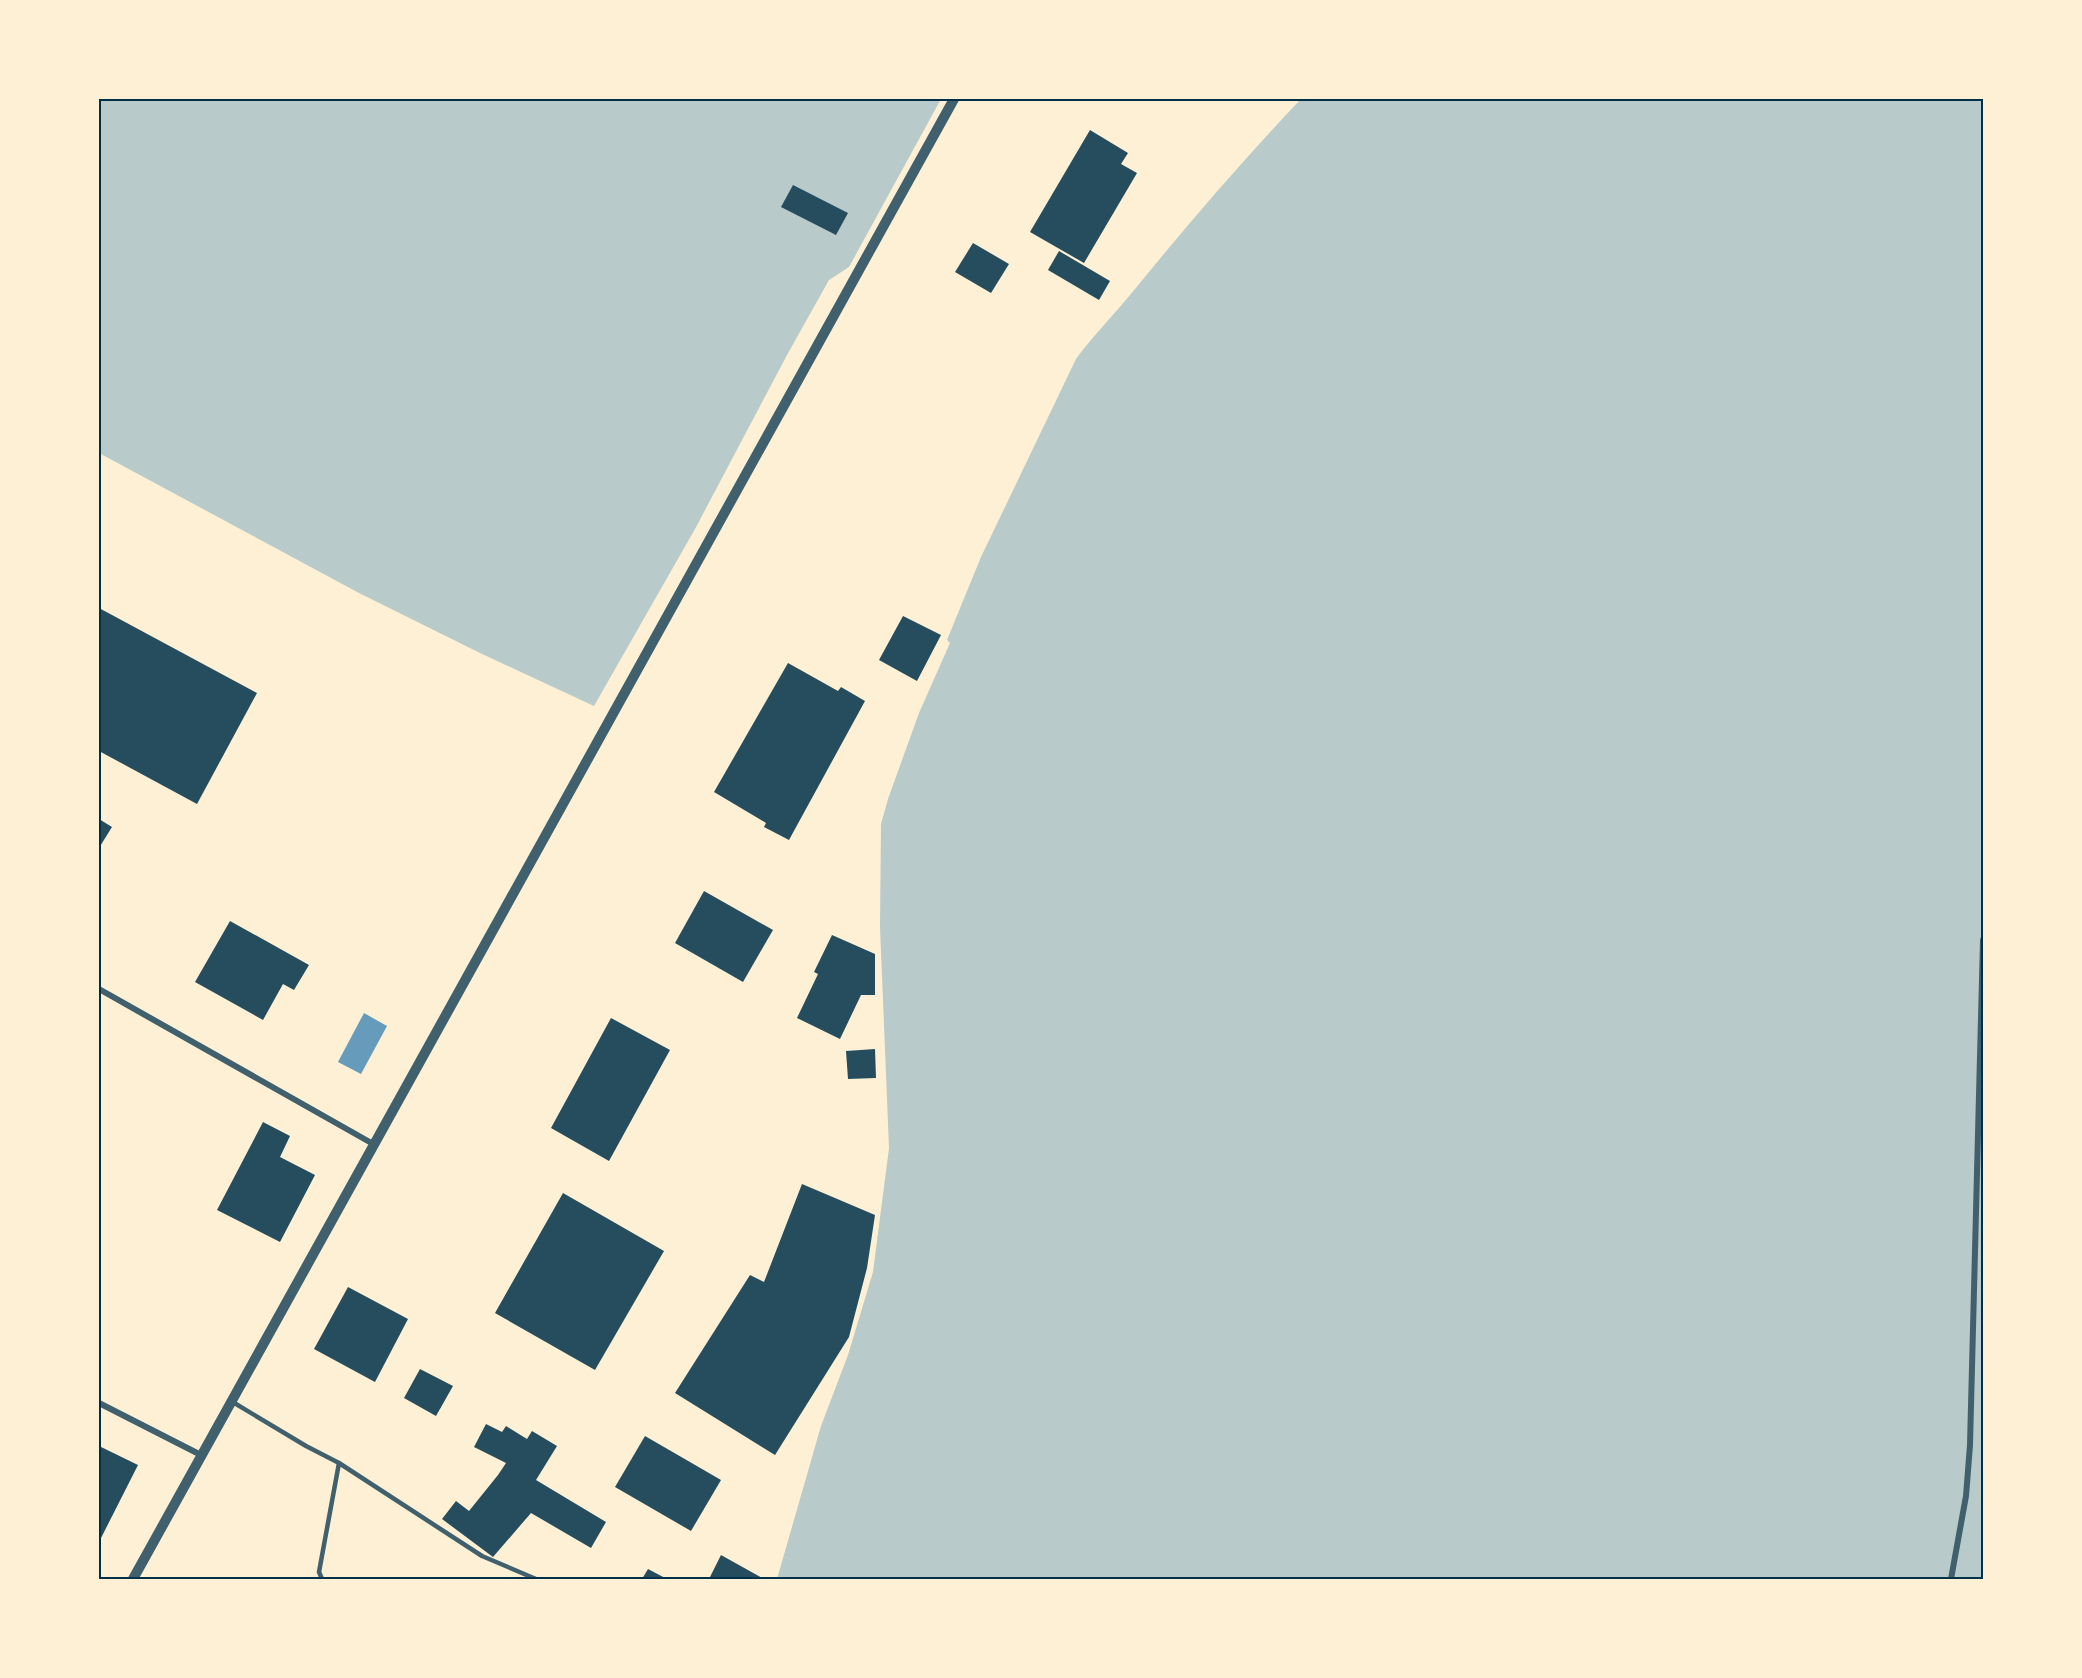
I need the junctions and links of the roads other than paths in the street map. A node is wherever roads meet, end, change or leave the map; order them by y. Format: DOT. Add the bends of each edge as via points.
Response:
graph roads {
  1 [pos="954,99"];
  2 [pos="1983,940"];
  3 [pos="99,989"];
  4 [pos="376,1145"];
  5 [pos="231,1401"];
  6 [pos="99,1403"];
  7 [pos="201,1455"];
  8 [pos="339,1464"];
  9 [pos="133,1579"];
  10 [pos="322,1579"];
  11 [pos="536,1579"];
  12 [pos="1951,1579"];
  1 -- 4 [label="street"];
  2 -- 12 [label="street" via="1970,1445 1966,1496"];
  3 -- 4 [label="street"];
  4 -- 5 [label="street"];
  5 -- 7 [label="street"];
  5 -- 8 [label="lane"];
  6 -- 7 [label="street"];
  7 -- 9 [label="street"];
  8 -- 10 [label="lane" via="319,1572"];
  8 -- 11 [label="lane" via="482,1556"];
}
